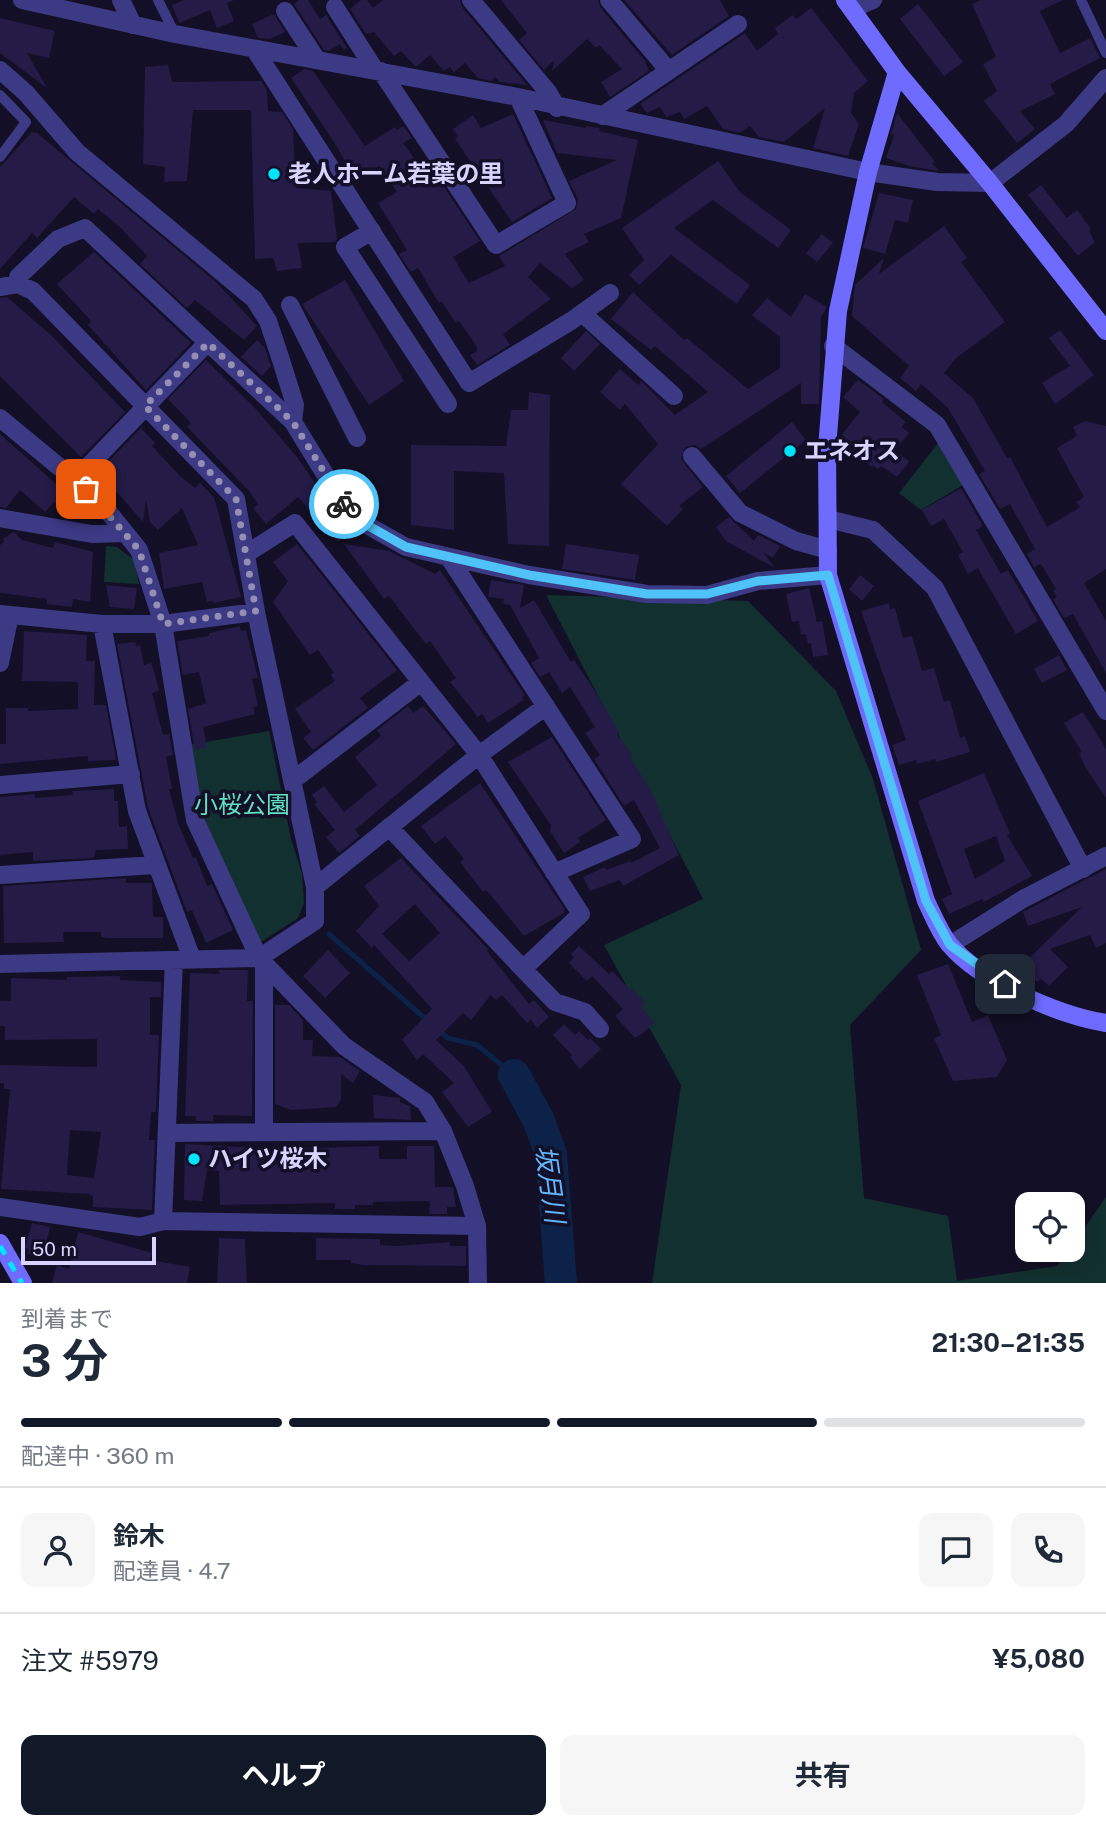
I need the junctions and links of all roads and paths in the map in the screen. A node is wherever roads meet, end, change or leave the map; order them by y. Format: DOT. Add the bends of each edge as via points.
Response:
graph roads {
  1 [pos="22,0"];
  2 [pos="121,0"];
  3 [pos="158,0"];
  4 [pos="471,0"];
  5 [pos="609,0"];
  6 [pos="873,0"];
  7 [pos="1080,0"];
  8 [pos="849,5"];
  9 [pos="335,7"];
  10 [pos="285,11"];
  11 [pos="133,24"];
  12 [pos="738,24"];
  13 [pos="175,34"];
  14 [pos="256,50"];
  15 [pos="1106,53"];
  16 [pos="317,60"];
  17 [pos="0,70"];
  18 [pos="378,70"];
  19 [pos="669,71"];
  20 [pos="897,72"];
  21 [pos="1106,78"];
  22 [pos="0,95"];
  23 [pos="518,97"];
  24 [pos="557,108"];
  25 [pos="603,116"];
  26 [pos="0,157"];
  27 [pos="868,172"];
  28 [pos="990,183"];
  29 [pos="372,231"];
  30 [pos="9,286"];
  31 [pos="610,293"];
  32 [pos="290,305"];
  33 [pos="582,313"];
  34 [pos="1106,331"];
  35 [pos="208,343"];
  36 [pos="833,346"];
  37 [pos="674,396"];
  38 [pos="448,404"];
  39 [pos="145,406"];
  40 [pos="0,418"];
  41 [pos="293,422"];
  42 [pos="357,438"];
  43 [pos="692,456"];
  44 [pos="75,480"];
  45 [pos="0,517"];
  46 [pos="828,519"];
  47 [pos="125,533"];
  48 [pos="828,550"];
  49 [pos="246,554"];
  50 [pos="450,559"];
  51 [pos="828,575"];
  52 [pos="256,611"];
  53 [pos="5,615"];
  54 [pos="102,624"];
  55 [pos="163,624"];
  56 [pos="0,663"];
  57 [pos="421,682"];
  58 [pos="547,706"];
  59 [pos="1106,711"];
  60 [pos="479,755"];
  61 [pos="131,774"];
  62 [pos="292,781"];
  63 [pos="0,785"];
  64 [pos="389,827"];
  65 [pos="1106,856"];
  66 [pos="155,865"];
  67 [pos="1083,869"];
  68 [pos="554,873"];
  69 [pos="0,875"];
  70 [pos="314,887"];
  71 [pos="950,945"];
  72 [pos="183,960"];
  73 [pos="262,960"];
  74 [pos="0,964"];
  75 [pos="523,969"];
  76 [pos="1106,1023"];
  77 [pos="600,1029"];
  78 [pos="443,1130"];
  79 [pos="264,1132"];
  80 [pos="167,1133"];
  81 [pos="1,1204"];
  82 [pos="163,1221"];
  83 [pos="477,1226"];
  84 [pos="0,1243"];
  85 [pos="23,1283"];
  86 [pos="478,1283"];
  1 -- 11 [label="street"];
  2 -- 11 [label="street"];
  3 -- 13 [label="lane"];
  4 -- 24 [label="street"];
  5 -- 19 [label="street"];
  6 -- 8 [label="street"];
  7 -- 15 [label="lane"];
  8 -- 20 [label="street"];
  9 -- 18 [label="street"];
  10 -- 16 [label="street"];
  11 -- 13 [label="street"];
  12 -- 19 [label="street"];
  13 -- 14 [label="street"];
  14 -- 16 [label="street"];
  14 -- 29 [label="street"];
  16 -- 18 [label="street"];
  17 -- 41 [label="street" via="77,152 254,299 268,321 281,360 295,405"];
  18 -- 23 [label="street"];
  18 -- 23 [label="street" via="496,246 567,202"];
  19 -- 25 [label="street"];
  20 -- 27 [label="street"];
  20 -- 28 [label="street"];
  21 -- 28 [label="street" via="1066,124"];
  22 -- 26 [label="lane" via="26,122"];
  23 -- 24 [label="street"];
  24 -- 25 [label="street"];
  25 -- 27 [label="street"];
  27 -- 28 [label="street" via="937,182"];
  27 -- 36 [label="street"];
  28 -- 34 [label="street"];
  29 -- 33 [label="street" via="469,383"];
  29 -- 38 [label="street" via="345,247"];
  30 -- 35 [label="street" via="58,239 85,228"];
  30 -- 39 [label="street" via="33,291"];
  31 -- 33 [label="street"];
  32 -- 42 [label="street"];
  33 -- 37 [label="street"];
  35 -- 39 [label="street"];
  35 -- 41 [label="street"];
  36 -- 46 [label="street"];
  36 -- 59 [label="street" via="937,425"];
  39 -- 44 [label="street"];
  39 -- 49 [label="street" via="236,499"];
  40 -- 44 [label="street"];
  41 -- 50 [label="street" via="342,502 367,525 406,547"];
  43 -- 48 [label="street" via="740,513 796,541"];
  44 -- 47 [label="street" via="98,499"];
  45 -- 47 [label="street" via="92,534"];
  46 -- 48 [label="street"];
  46 -- 67 [label="street" via="873,530 935,588"];
  47 -- 55 [label="street" via="139,550"];
  48 -- 51 [label="street"];
  49 -- 52 [label="street"];
  49 -- 57 [label="street" via="295,523"];
  50 -- 51 [label="street" via="647,594 707,594 758,581"];
  50 -- 58 [label="street"];
  51 -- 71 [label="street" via="926,901"];
  52 -- 55 [label="street"];
  52 -- 62 [label="street"];
  53 -- 54 [label="street"];
  53 -- 56 [label="street"];
  54 -- 55 [label="street"];
  54 -- 61 [label="street"];
  55 -- 73 [label="street" via="195,820"];
  57 -- 60 [label="street"];
  57 -- 62 [label="street"];
  58 -- 60 [label="street"];
  58 -- 68 [label="street" via="632,839"];
  60 -- 64 [label="street"];
  60 -- 68 [label="street"];
  61 -- 63 [label="street"];
  61 -- 66 [label="street" via="137,811"];
  62 -- 70 [label="street"];
  64 -- 70 [label="street"];
  64 -- 75 [label="street"];
  65 -- 67 [label="street"];
  66 -- 69 [label="street"];
  66 -- 72 [label="street"];
  67 -- 71 [label="street" via="1023,899"];
  68 -- 75 [label="street" via="581,914"];
  70 -- 73 [label="street" via="315,921"];
  71 -- 76 [label="street" via="989,974 1053,1010"];
  72 -- 73 [label="street"];
  72 -- 74 [label="street"];
  72 -- 80 [label="street"];
  73 -- 78 [label="street" via="344,1046 425,1102"];
  73 -- 79 [label="street"];
  75 -- 77 [label="street" via="555,1002 585,1012"];
  78 -- 79 [label="street"];
  78 -- 83 [label="street"];
  79 -- 80 [label="street"];
  80 -- 82 [label="street"];
  81 -- 82 [label="street" via="140,1227"];
  82 -- 83 [label="street"];
  83 -- 86 [label="street"];
  84 -- 85 [label="street"];
}
